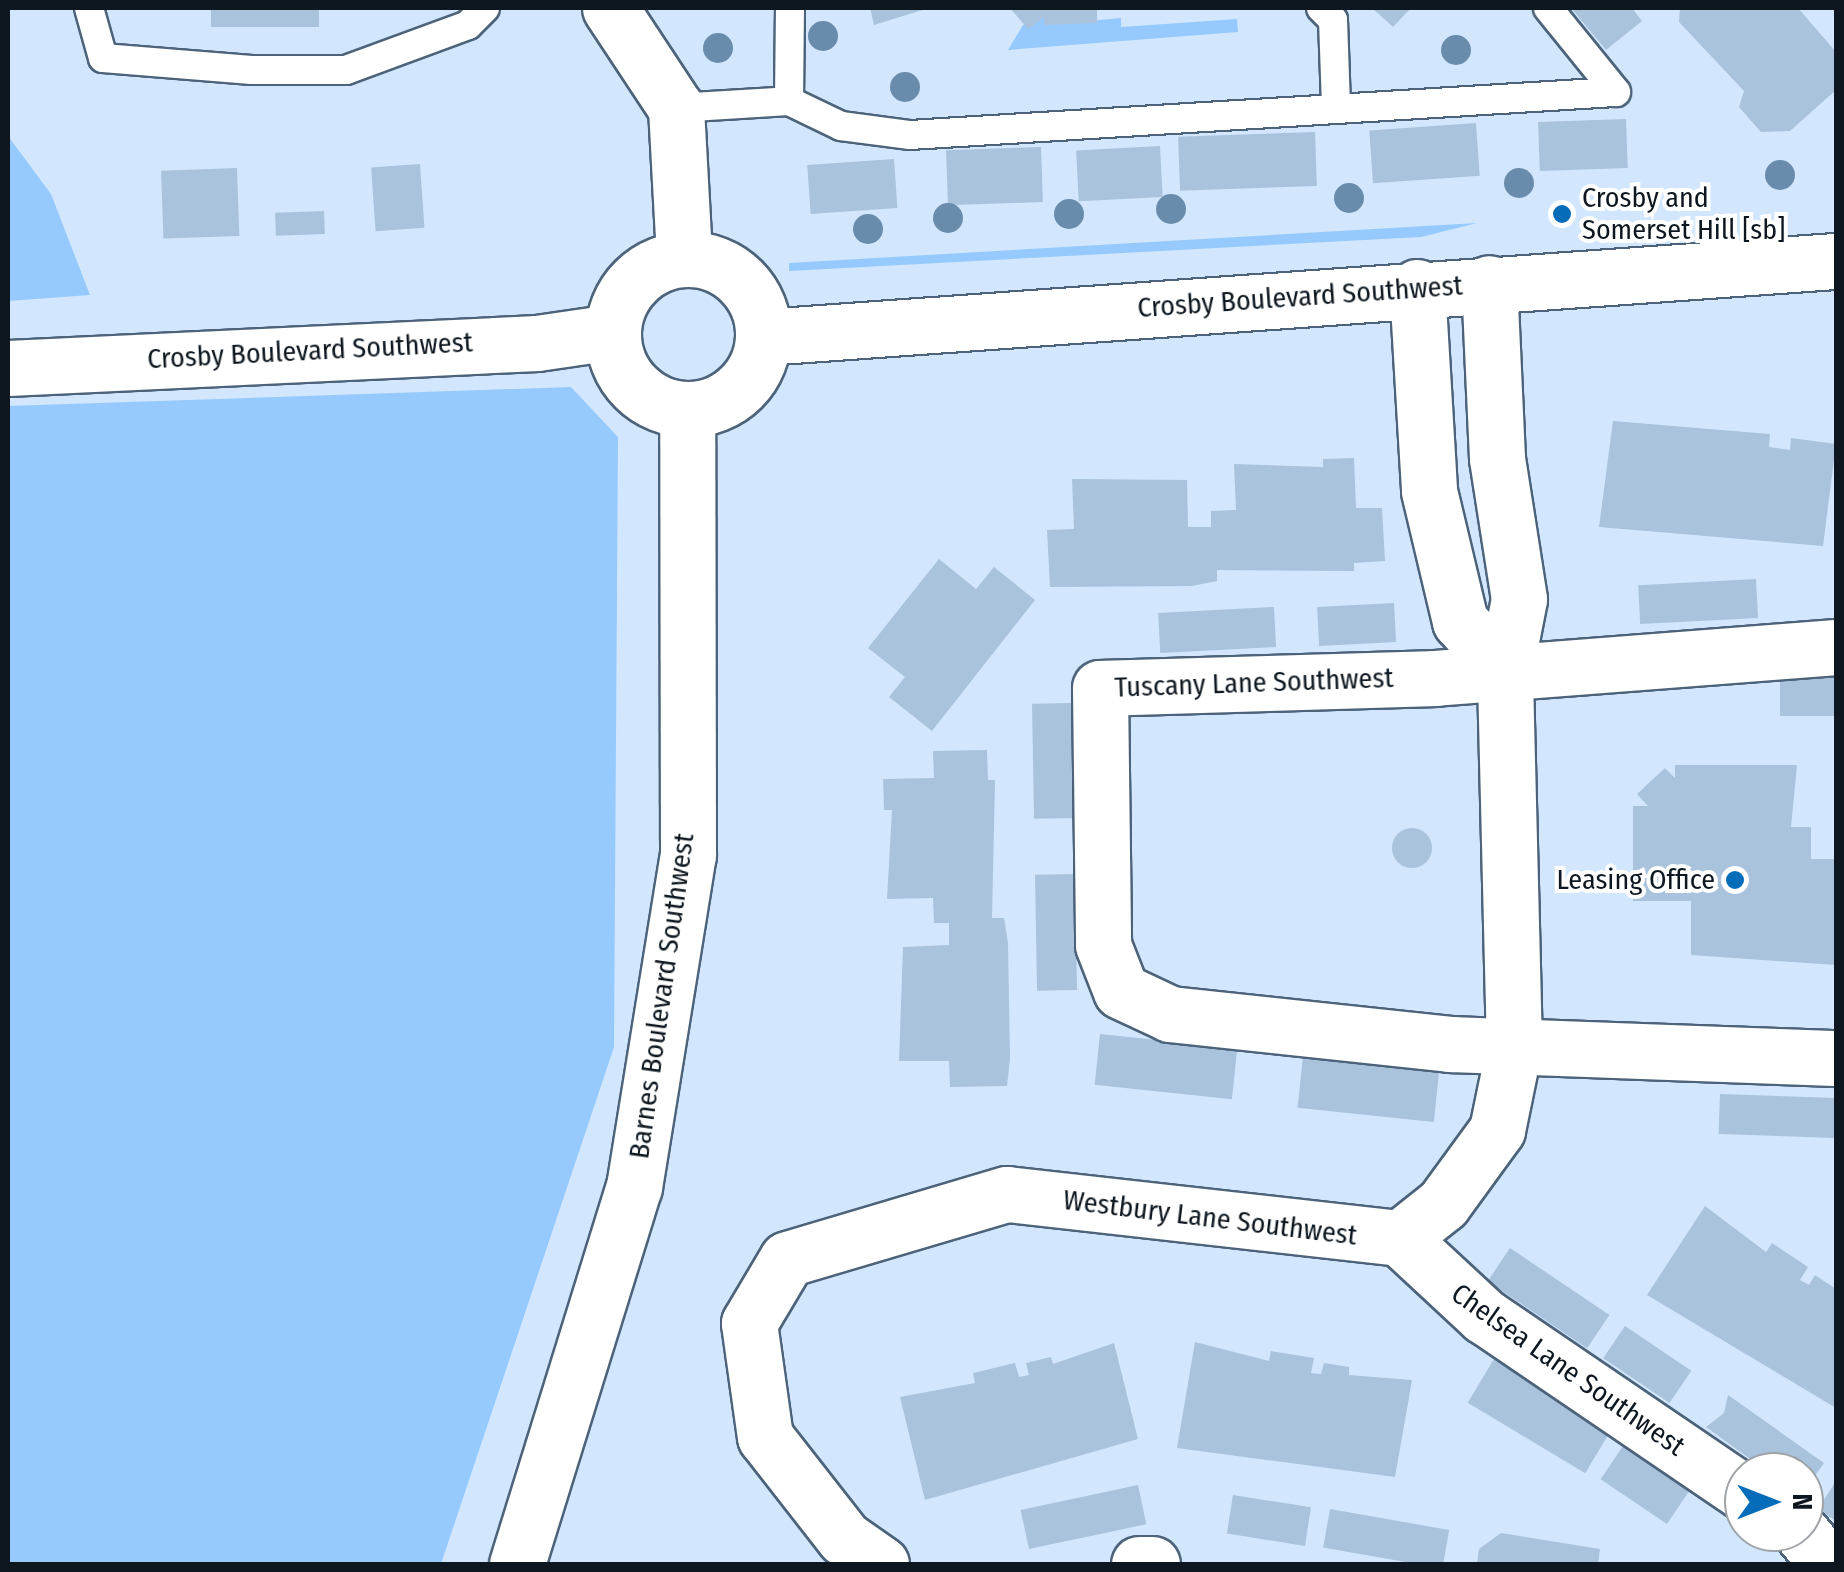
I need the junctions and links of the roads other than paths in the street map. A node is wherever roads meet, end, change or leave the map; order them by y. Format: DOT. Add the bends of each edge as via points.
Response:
graph roads {
  1 [pos="89,8"];
  2 [pos="485,8"];
  3 [pos="610,8"];
  4 [pos="790,8"];
  5 [pos="1322,8"];
  6 [pos="1548,8"];
  7 [pos="789,101"];
  8 [pos="1336,107"];
  9 [pos="676,108"];
  10 [pos="684,258"];
  11 [pos="1836,261"];
  12 [pos="1489,283"];
  13 [pos="1417,287"];
  14 [pos="612,332"];
  15 [pos="764,337"];
  16 [pos="8,368"];
  17 [pos="687,409"];
  18 [pos="1836,647"];
  19 [pos="1506,671"];
  20 [pos="1514,1047"];
  21 [pos="1836,1058"];
  22 [pos="1400,1238"];
  23 [pos="1724,1479"];
  24 [pos="517,1564"];
  25 [pos="882,1564"];
  26 [pos="1139,1564"];
  27 [pos="1152,1564"];
  1 -- 2 [label="lane" via="103,58 346,70 468,25"];
  3 -- 9 [label="street"];
  4 -- 7 [label="lane"];
  5 -- 8 [label="lane" via="1333,20"];
  6 -- 8 [label="lane" via="1616,92"];
  7 -- 8 [label="lane" via="842,126 910,135"];
  7 -- 9 [label="lane"];
  9 -- 10 [label="street"];
  10 -- 14 [label="street" via="626,289"];
  10 -- 15 [label="street" via="708,260 748,286"];
  11 -- 12 [label="street, Crosby Boulevard Southwest"];
  12 -- 13 [label="street, Crosby Boulevard Southwest"];
  12 -- 19 [label="street" via="1496,458 1519,599"];
  13 -- 15 [label="street, Crosby Boulevard Southwest"];
  13 -- 19 [label="street" via="1429,491 1460,621"];
  14 -- 16 [label="street, Crosby Boulevard Southwest" via="537,343"];
  14 -- 17 [label="street" via="629,381 648,399"];
  15 -- 17 [label="street" via="745,384 724,401"];
  17 -- 24 [label="street, Barnes Boulevard Southwest" via="688,855 634,1187"];
  18 -- 19 [label="street, Tuscany Lane Southwest"];
  19 -- 20 [label="street"];
  19 -- 20 [label="street, Tuscany Lane Southwest" via="1100,688 1103,946 1121,990 1170,1014"];
  20 -- 21 [label="street, Tuscany Lane Southwest"];
  20 -- 22 [label="street" via="1498,1130 1444,1204"];
  22 -- 23 [label="street, Chelsea Lane Southwest" via="1484,1316"];
  22 -- 25 [label="street, Westbury Lane Southwest" via="1007,1194 788,1259 749,1323 765,1437 844,1538"];
  26 -- 27 [label="street"];
}
